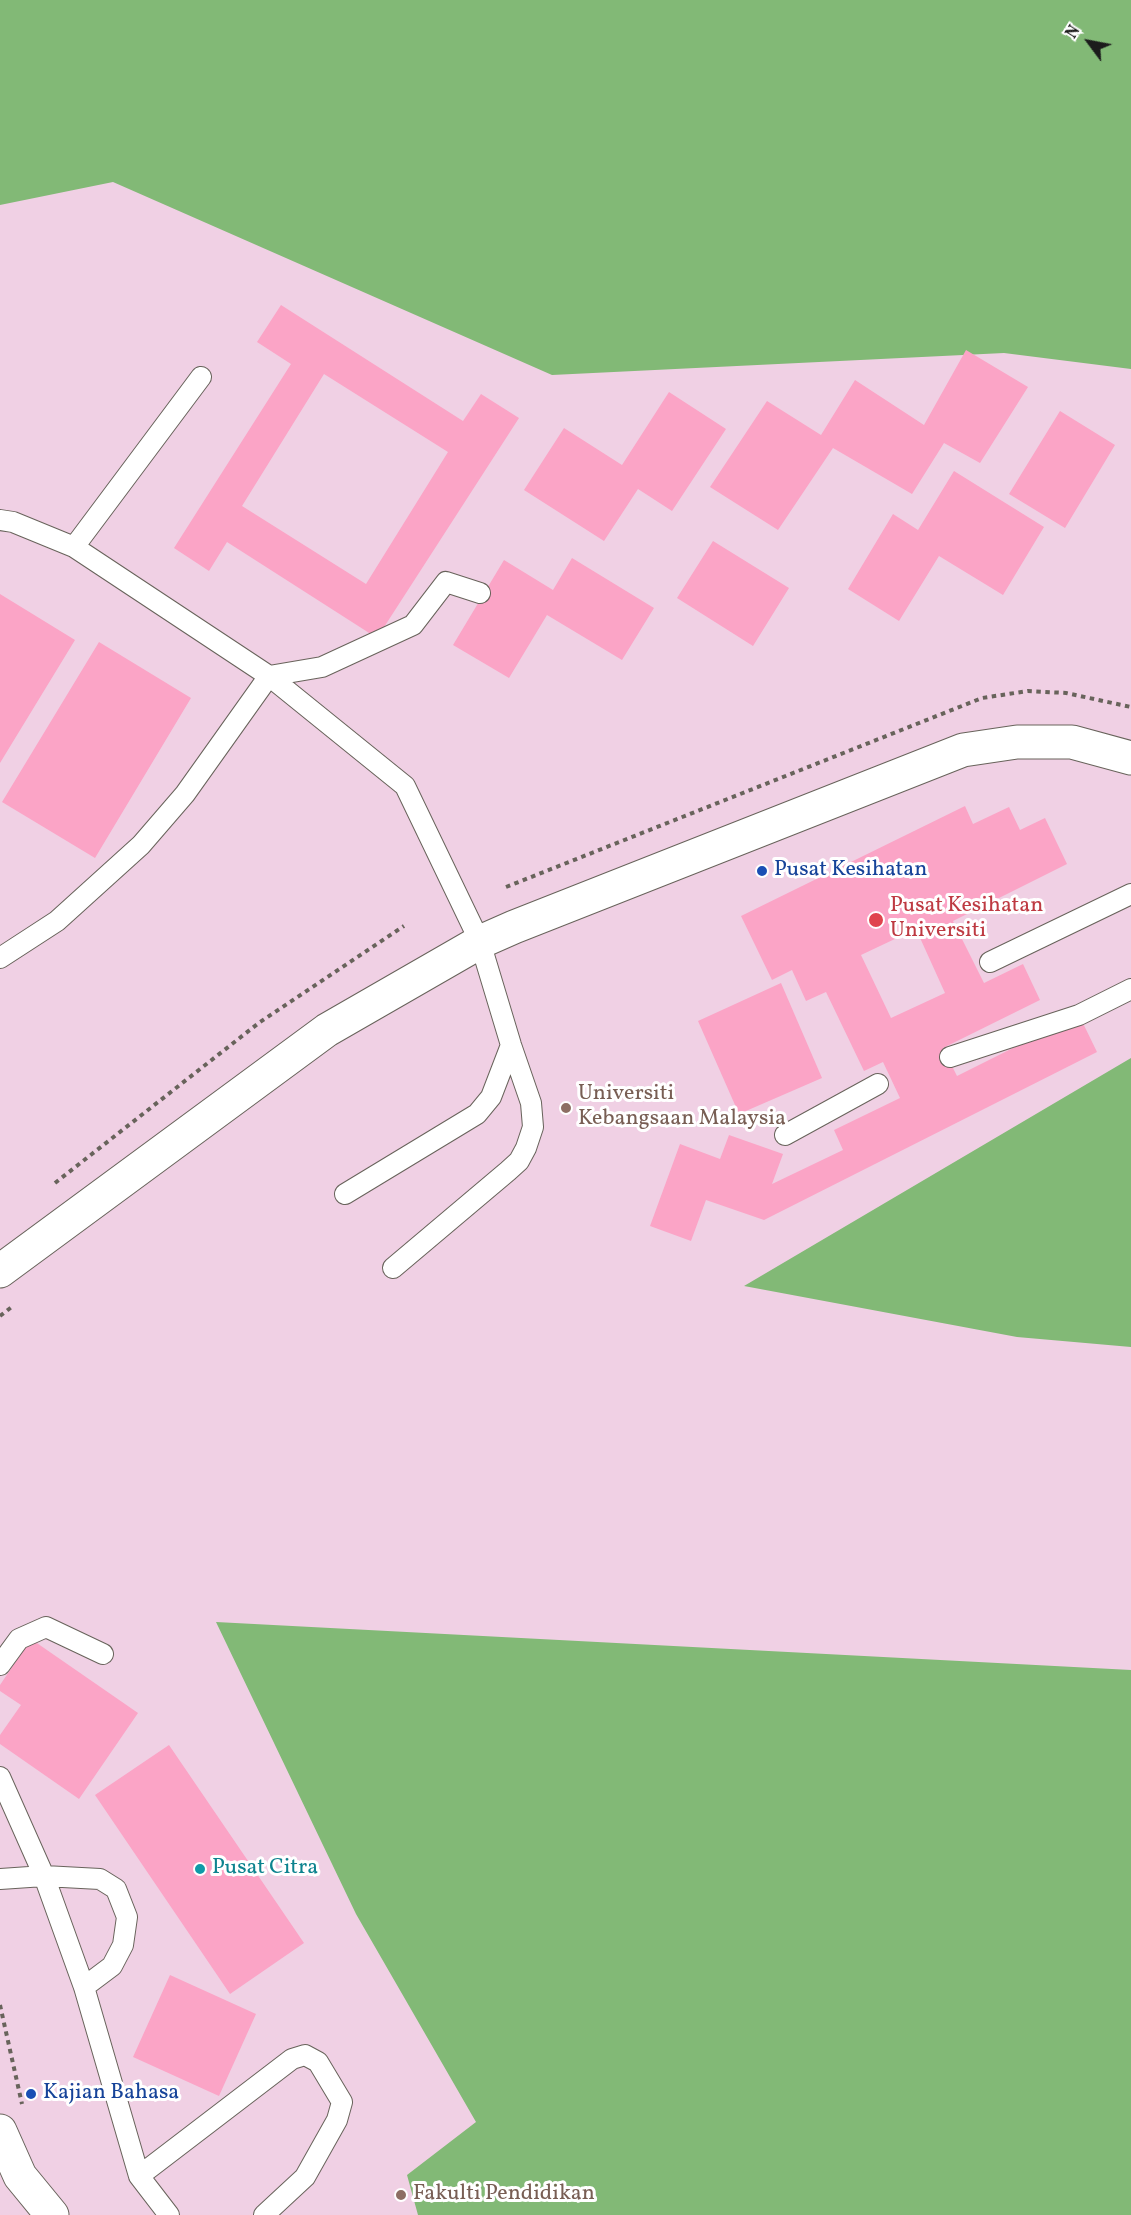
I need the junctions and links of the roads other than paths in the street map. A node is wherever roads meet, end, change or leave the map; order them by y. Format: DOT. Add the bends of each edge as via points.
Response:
graph roads {
  1 [pos="201,377"];
  2 [pos="0,520"];
  3 [pos="74,548"];
  4 [pos="480,593"];
  5 [pos="268,676"];
  6 [pos="1131,758"];
  7 [pos="1131,894"];
  8 [pos="480,942"];
  9 [pos="0,958"];
  10 [pos="990,962"];
  11 [pos="1131,989"];
  12 [pos="511,1044"];
  13 [pos="950,1056"];
  14 [pos="878,1084"];
  15 [pos="785,1135"];
  16 [pos="345,1194"];
  17 [pos="393,1268"];
  18 [pos="0,1271"];
  19 [pos="103,1654"];
  20 [pos="0,1665"];
  21 [pos="0,1776"];
  22 [pos="44,1876"];
  23 [pos="0,1879"];
  24 [pos="84,1987"];
  25 [pos="0,2131"];
  26 [pos="139,2176"];
  27 [pos="51,2215"];
  28 [pos="169,2215"];
  29 [pos="264,2215"];
  1 -- 3 [label="lane"];
  2 -- 3 [label="lane" via="14,522"];
  3 -- 5 [label="lane"];
  4 -- 5 [label="lane" via="446,582 413,625 322,667"];
  5 -- 8 [label="lane" via="405,786"];
  5 -- 9 [label="lane" via="185,794 141,845 57,921"];
  6 -- 8 [label="street" via="1072,742 1017,741 963,750"];
  7 -- 10 [label="lane"];
  8 -- 12 [label="lane"];
  8 -- 18 [label="street" via="327,1030"];
  11 -- 13 [label="lane" via="1079,1015"];
  12 -- 16 [label="lane" via="491,1097 477,1114"];
  12 -- 17 [label="lane" via="531,1103 533,1127 526,1148 508,1171"];
  14 -- 15 [label="lane"];
  19 -- 20 [label="lane" via="46,1627 19,1639"];
  21 -- 22 [label="lane"];
  22 -- 23 [label="lane"];
  22 -- 24 [label="lane"];
  22 -- 24 [label="lane" via="100,1879 116,1889 127,1917 123,1945 112,1966"];
  24 -- 26 [label="lane"];
  25 -- 27 [label="street" via="20,2176"];
  26 -- 28 [label="lane"];
  26 -- 29 [label="lane" via="292,2059 305,2055 318,2062 342,2102 337,2120 305,2177"];
}
